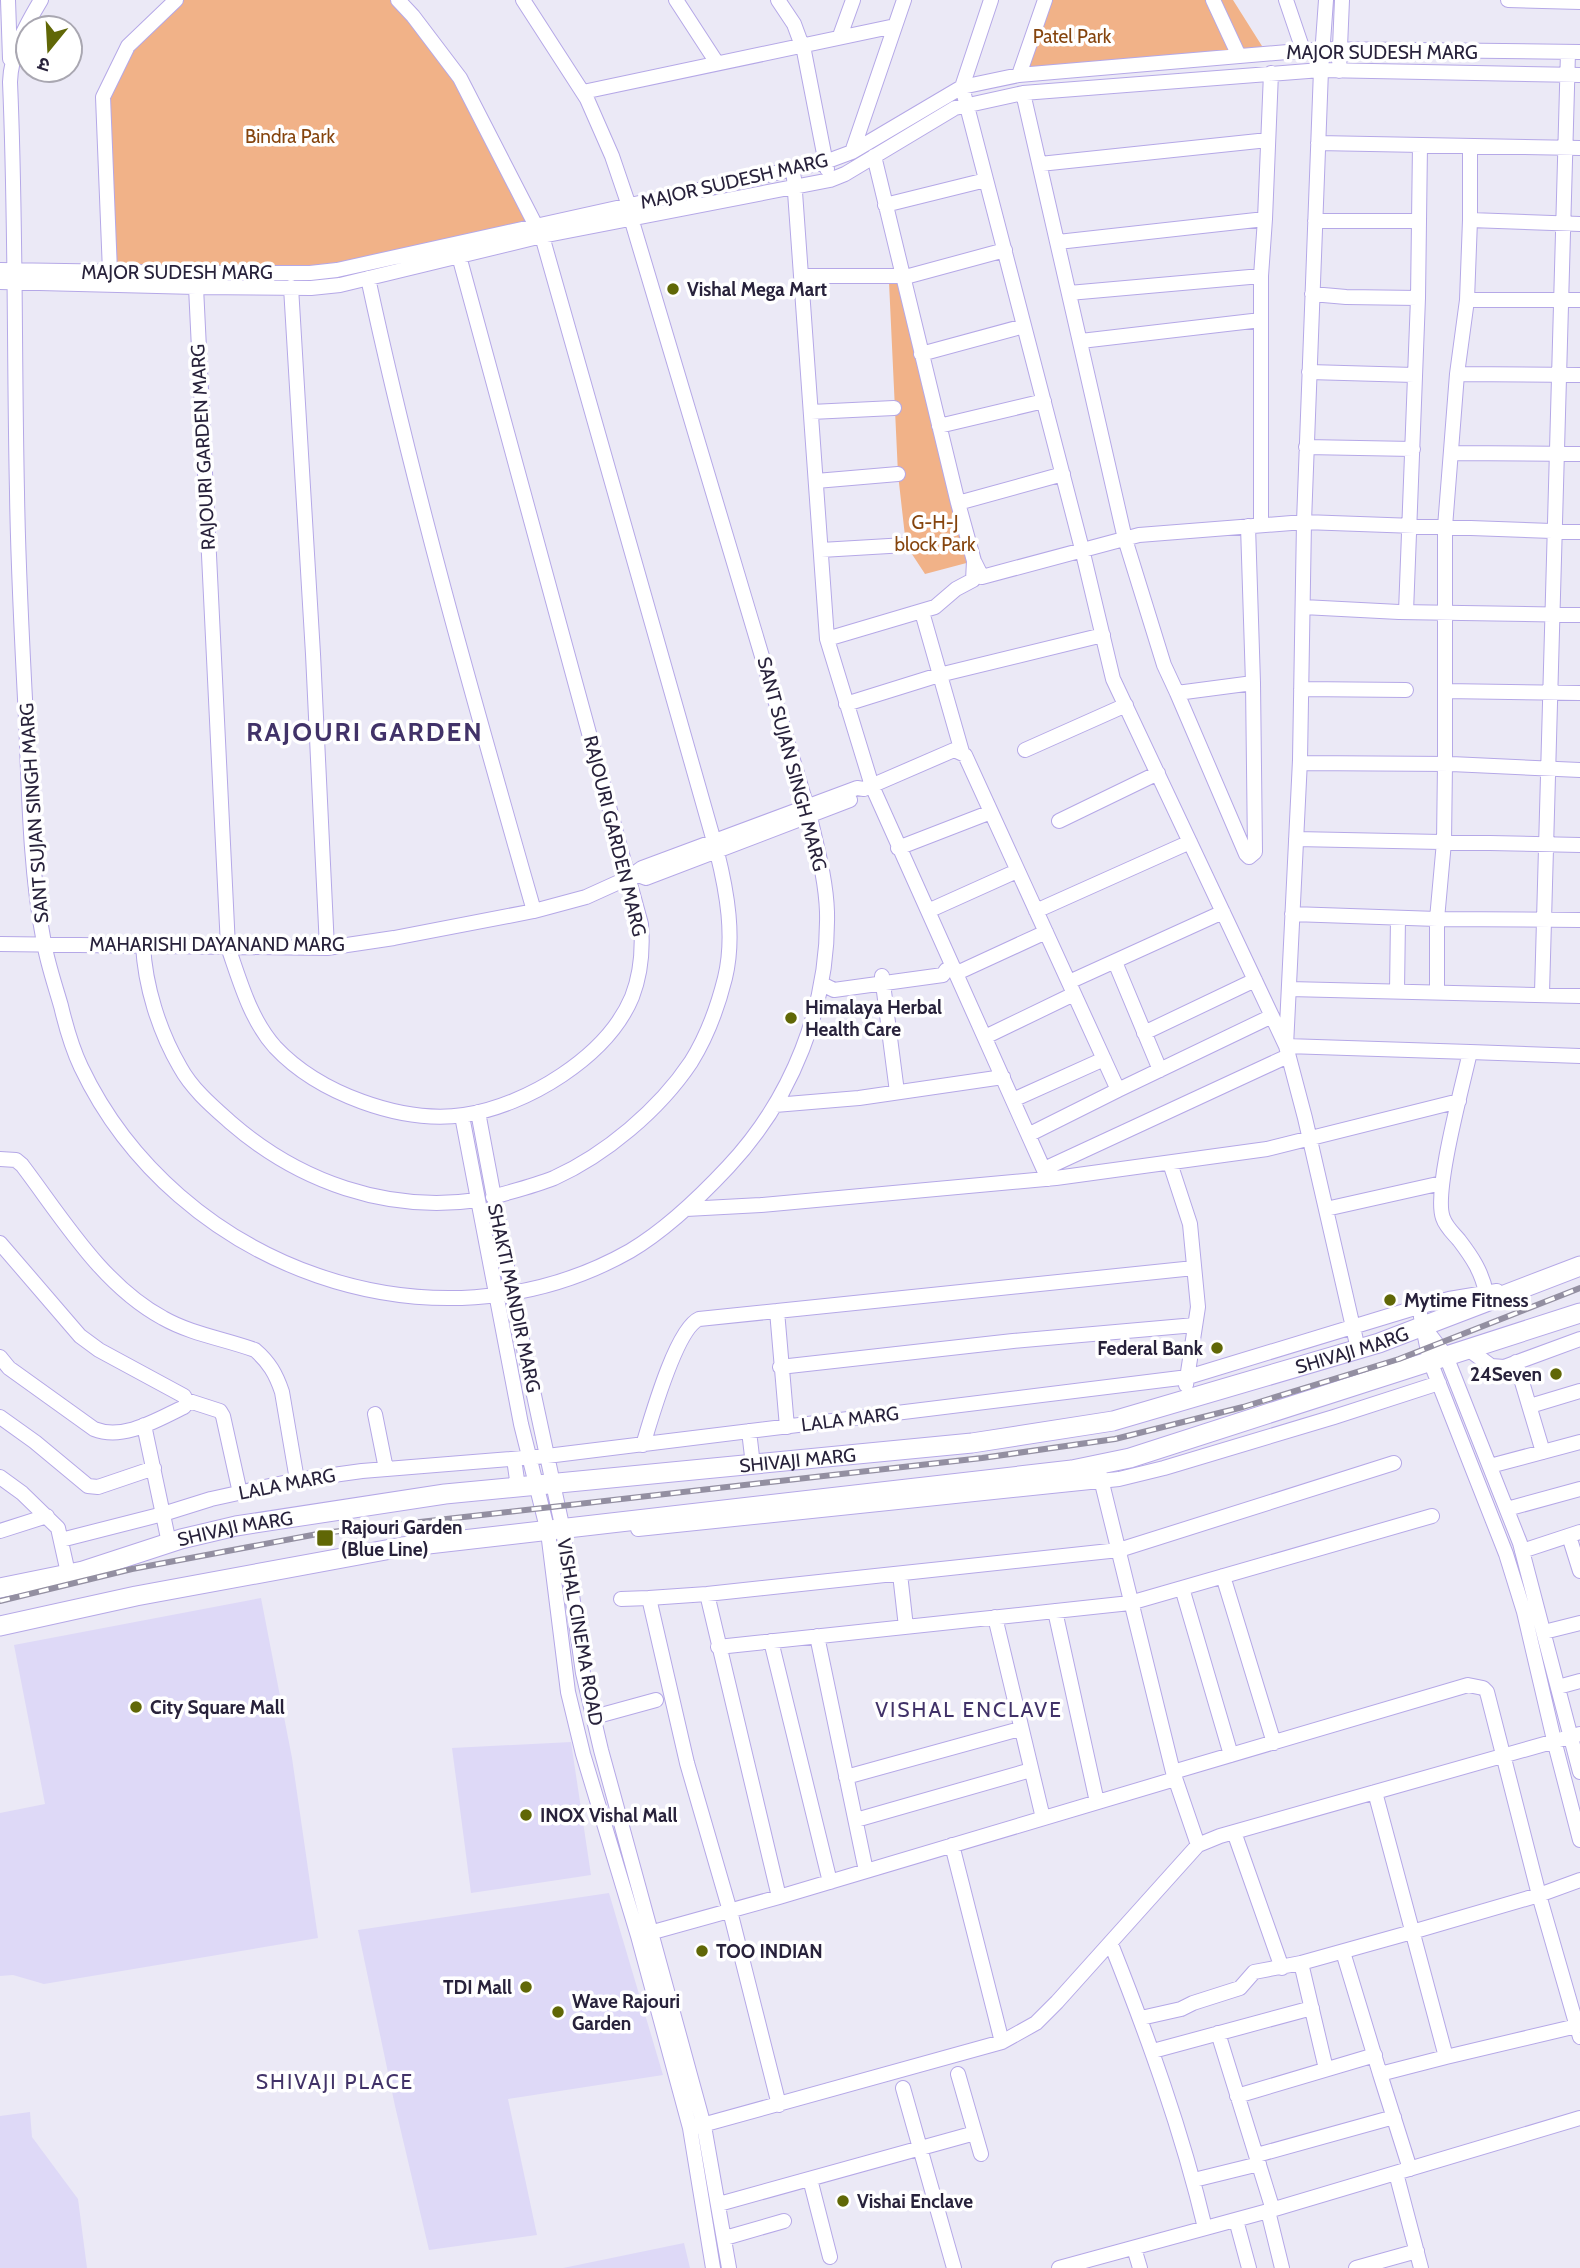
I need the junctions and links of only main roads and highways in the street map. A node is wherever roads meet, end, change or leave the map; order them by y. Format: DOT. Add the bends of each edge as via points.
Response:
graph roads {
  1 [pos="1580,1266"];
  2 [pos="1580,1313"];
  3 [pos="0,1588"];
  4 [pos="0,1626"];
  1 -- 3 [label="main road, SHIVAJI MARG" via="1423,1328 1113,1421 972,1443 446,1494 236,1526 83,1571"];
  2 -- 4 [label="main road, SHIVAJI MARG" via="1130,1458 1100,1473 1072,1470 402,1547"];
}
